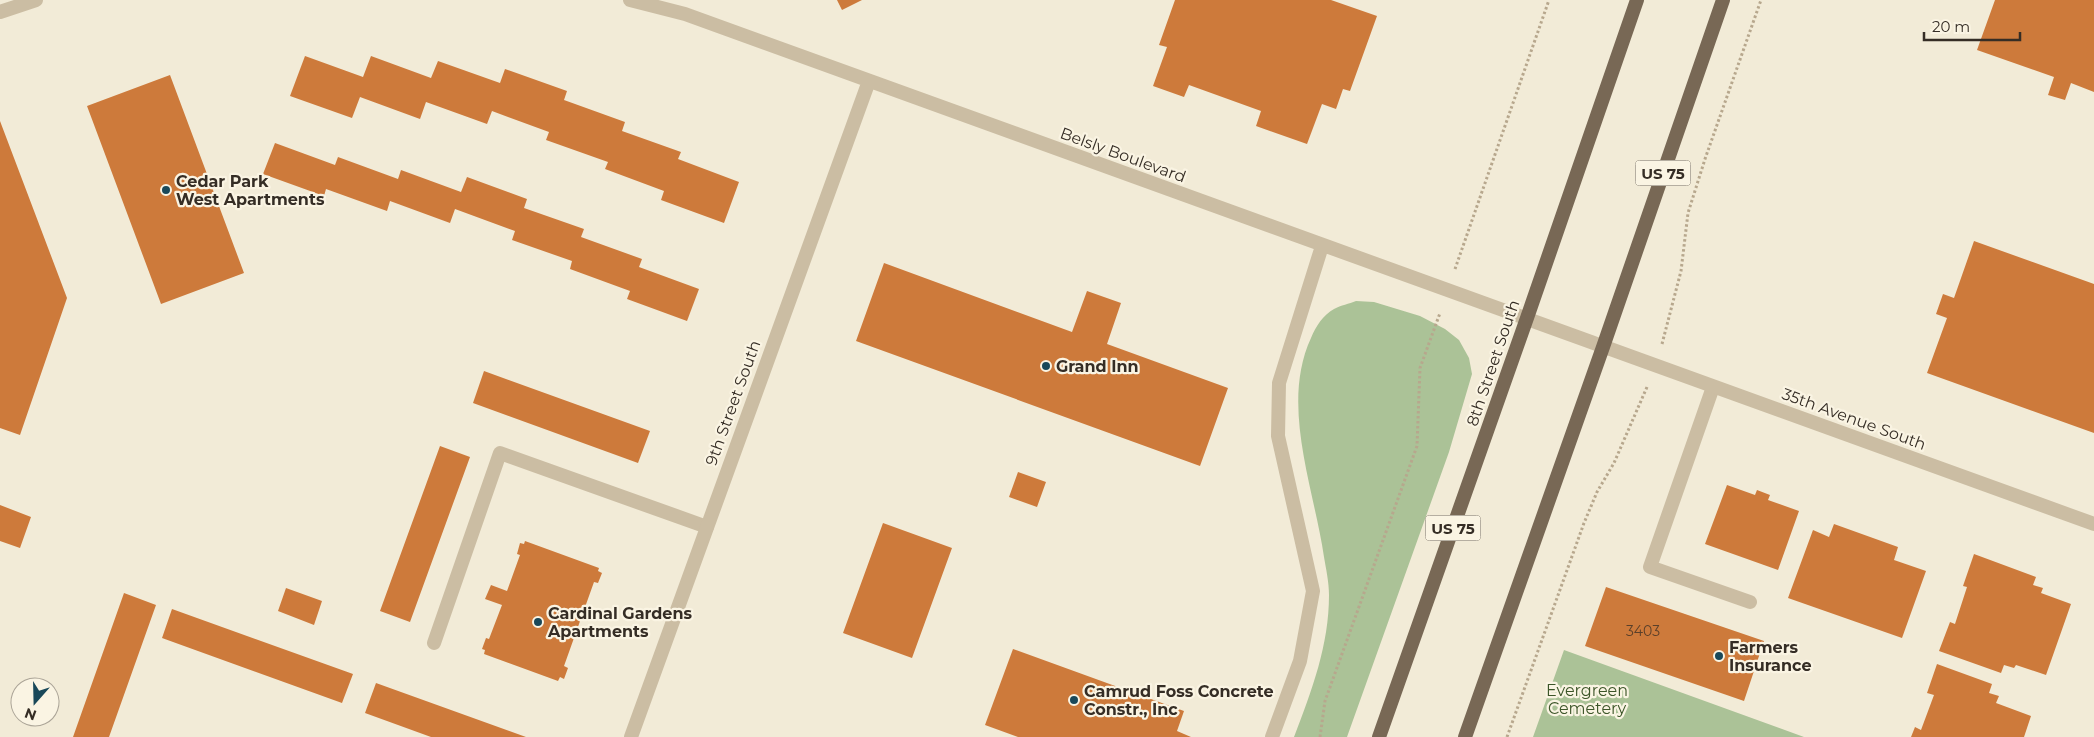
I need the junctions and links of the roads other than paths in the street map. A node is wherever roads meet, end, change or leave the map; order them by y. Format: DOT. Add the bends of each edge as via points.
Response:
graph roads {
  1 [pos="36,0"];
  2 [pos="630,0"];
  3 [pos="1637,0"];
  4 [pos="1723,0"];
  5 [pos="0,12"];
  6 [pos="869,81"];
  7 [pos="1322,246"];
  8 [pos="1528,318"];
  9 [pos="1603,347"];
  10 [pos="1713,387"];
  11 [pos="2094,524"];
  12 [pos="707,527"];
  13 [pos="1750,602"];
  14 [pos="434,643"];
  15 [pos="631,737"];
  16 [pos="1272,737"];
  17 [pos="1379,737"];
  18 [pos="1465,737"];
  1 -- 5 [label="street"];
  2 -- 6 [label="street, Belsly Boulevard" via="684,14"];
  3 -- 8 [label="main road, 8th Street South / US 75"];
  4 -- 9 [label="main road, US 75"];
  6 -- 7 [label="street, Belsly Boulevard"];
  6 -- 12 [label="street, 9th Street South"];
  7 -- 8 [label="street, Belsly Boulevard"];
  7 -- 16 [label="street" via="1279,383 1278,436 1313,592 1300,662"];
  8 -- 9 [label="street, Belsly Boulevard"];
  8 -- 17 [label="main road, 8th Street South / US 75"];
  9 -- 10 [label="street, 35th Avenue South"];
  9 -- 18 [label="main road, US 75"];
  10 -- 11 [label="street, 35th Avenue South"];
  10 -- 13 [label="street" via="1650,566"];
  12 -- 14 [label="street" via="500,452"];
  12 -- 15 [label="street, 9th Street South"];
}
